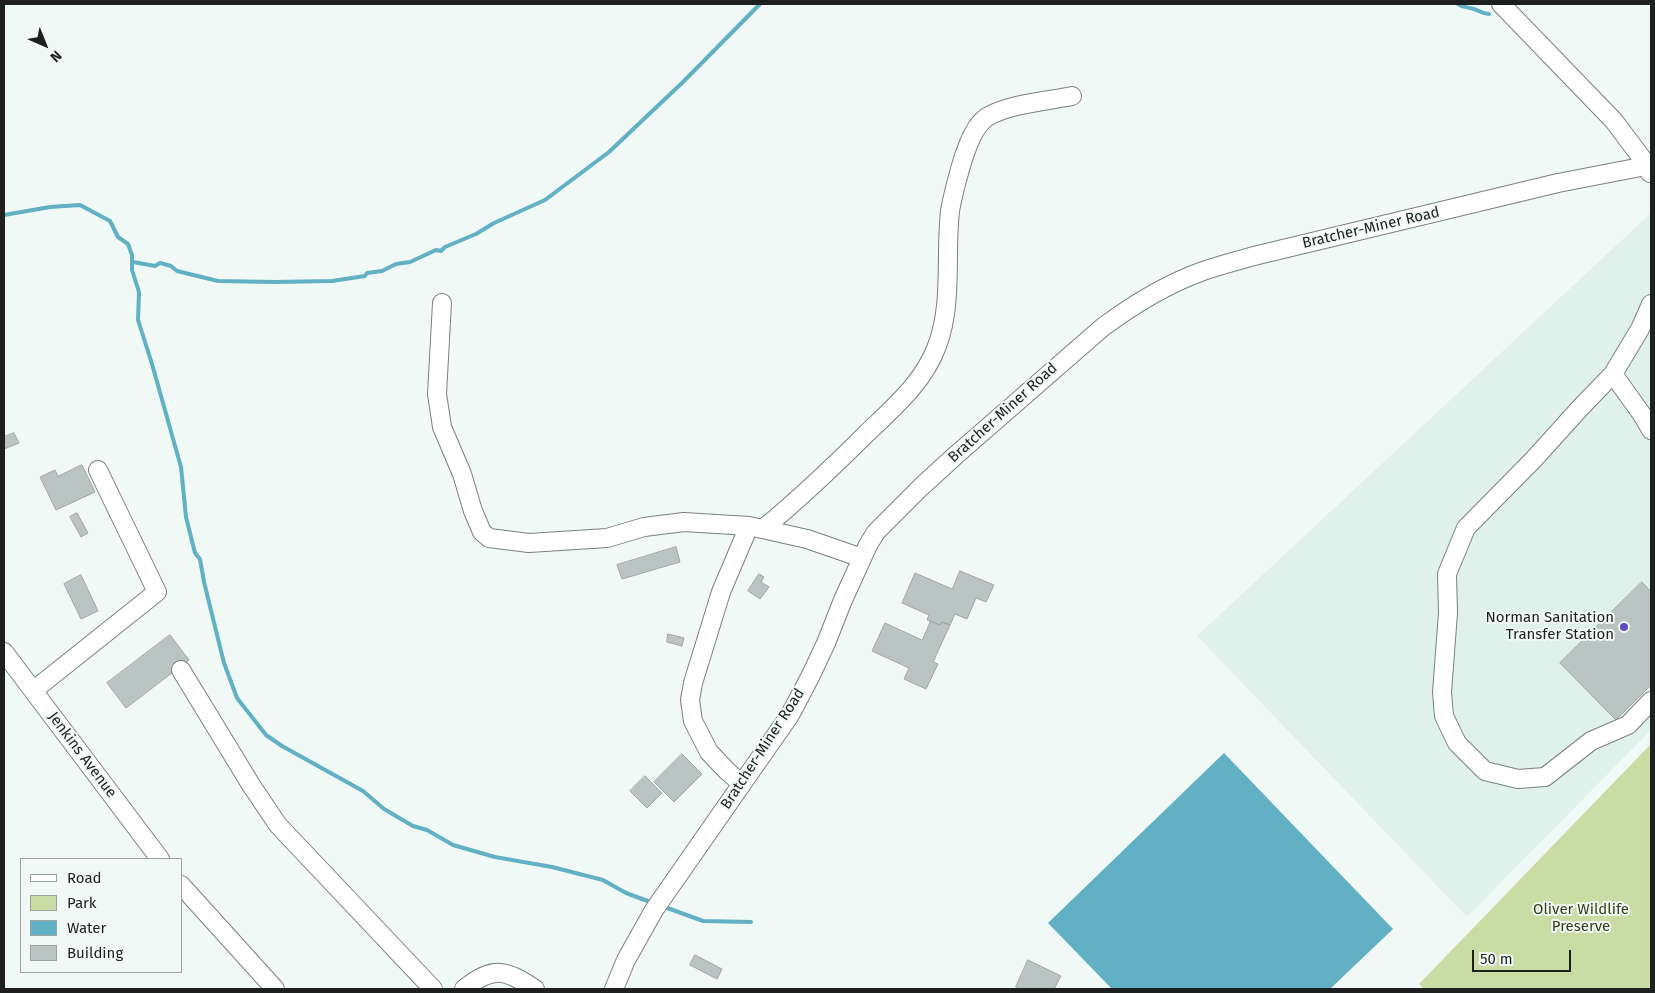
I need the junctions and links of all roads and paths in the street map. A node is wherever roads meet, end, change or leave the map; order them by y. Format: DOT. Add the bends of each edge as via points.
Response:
graph roads {
  1 [pos="1501,4"];
  2 [pos="1072,96"];
  3 [pos="1650,168"];
  4 [pos="442,302"];
  5 [pos="1651,304"];
  6 [pos="1613,374"];
  7 [pos="1651,430"];
  8 [pos="98,470"];
  9 [pos="756,527"];
  10 [pos="862,558"];
  11 [pos="4,652"];
  12 [pos="181,670"];
  13 [pos="34,690"];
  14 [pos="1651,701"];
  15 [pos="742,784"];
  16 [pos="159,858"];
  17 [pos="182,886"];
  18 [pos="276,989"];
  19 [pos="433,989"];
  20 [pos="464,989"];
  21 [pos="535,989"];
  22 [pos="614,989"];
  1 -- 3 [label="street" via="1614,121"];
  2 -- 9 [label="street" via="1012,107 987,117 977,127 967,146 950,210 946,314 937,347 923,374 900,401 796,501"];
  3 -- 10 [label="street, Bratcher-Miner Road" via="1558,183 1258,255 1203,271 1160,290 1102,327 962,449 887,521"];
  4 -- 9 [label="street" via="438,394 442,426 473,511 482,532 489,538 530,543 607,538 644,527 684,522"];
  5 -- 6 [label="street"];
  6 -- 7 [label="street"];
  6 -- 14 [label="street" via="1466,528 1447,574 1448,613 1442,692 1444,716 1457,743 1486,771 1518,779 1545,777 1591,741 1628,725"];
  8 -- 13 [label="street" via="157,592"];
  9 -- 10 [label="street" via="807,539"];
  9 -- 15 [label="street" via="721,592 690,700 693,721 709,752"];
  10 -- 15 [label="street, Bratcher-Miner Road" via="801,695"];
  11 -- 13 [label="street, Jenkins Avenue"];
  12 -- 19 [label="street" via="278,825"];
  13 -- 16 [label="street, Jenkins Avenue"];
  15 -- 22 [label="street, Bratcher-Miner Road" via="654,910"];
  17 -- 18 [label="street"];
  20 -- 21 [label="street" via="490,973 506,973"];
}
